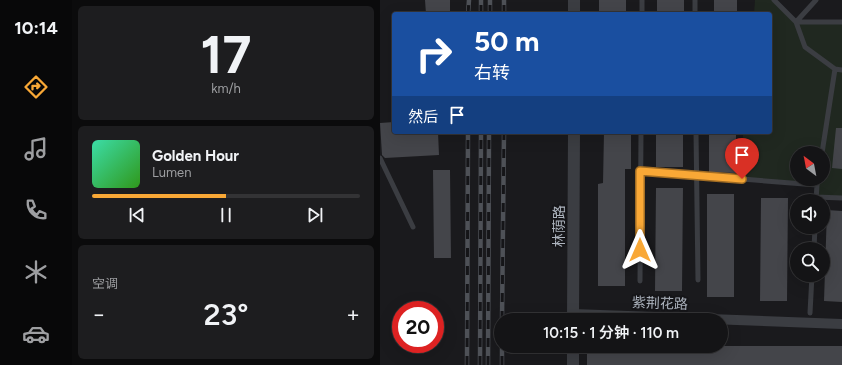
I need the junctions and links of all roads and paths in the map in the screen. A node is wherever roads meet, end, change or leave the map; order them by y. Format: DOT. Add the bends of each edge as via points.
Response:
graph roads {
  1 [pos="574,0"];
  2 [pos="642,0"];
  3 [pos="695,0"];
  4 [pos="774,0"];
  5 [pos="816,0"];
  6 [pos="574,12"];
  7 [pos="642,12"];
  8 [pos="695,12"];
  9 [pos="796,22"];
  10 [pos="842,22"];
  11 [pos="835,69"];
  12 [pos="842,70"];
  13 [pos="574,134"];
  14 [pos="641,134"];
  15 [pos="696,134"];
  16 [pos="823,146"];
  17 [pos="380,158"];
  18 [pos="640,171"];
  19 [pos="697,175"];
  20 [pos="790,180"];
  21 [pos="830,198"];
  22 [pos="842,198"];
  23 [pos="413,227"];
  24 [pos="698,280"];
  25 [pos="640,281"];
  26 [pos="812,282"];
  27 [pos="573,313"];
  28 [pos="810,313"];
  29 [pos="728,321"];
  30 [pos="842,324"];
  31 [pos="573,353"];
  32 [pos="573,365"];
  1 -- 6 [label="street"];
  2 -- 7 [label="lane"];
  3 -- 8 [label="lane"];
  4 -- 9 [label="lane"];
  5 -- 9 [label="lane"];
  9 -- 10 [label="lane"];
  9 -- 11 [label="lane" via="805,47"];
  11 -- 12 [label="lane"];
  11 -- 16 [label="lane"];
  13 -- 27 [label="street, 林荫路"];
  14 -- 18 [label="lane"];
  15 -- 19 [label="lane"];
  17 -- 23 [label="lane"];
  18 -- 19 [label="lane"];
  18 -- 25 [label="lane"];
  19 -- 20 [label="lane"];
  19 -- 24 [label="lane"];
  21 -- 22 [label="lane"];
  26 -- 28 [label="lane"];
  29 -- 30 [label="street, 紫荆花路"];
  31 -- 32 [label="street"];
}
